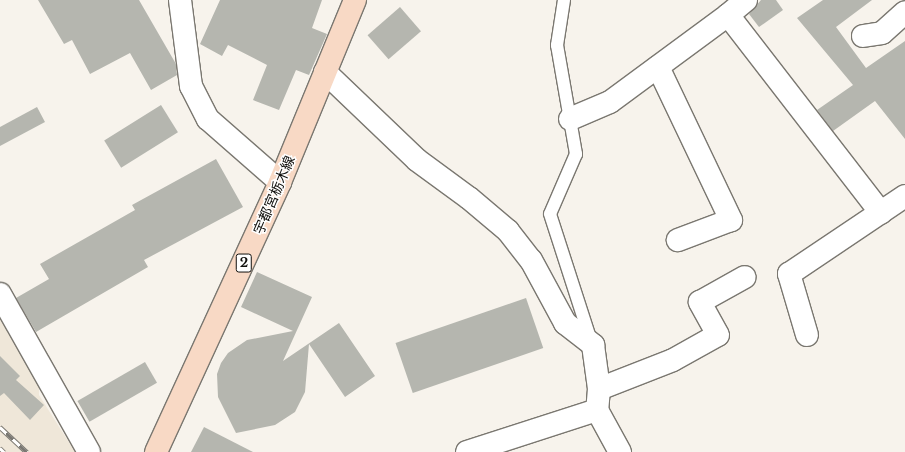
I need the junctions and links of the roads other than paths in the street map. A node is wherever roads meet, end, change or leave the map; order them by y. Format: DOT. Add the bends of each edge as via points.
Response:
graph roads {
  1 [pos="180,0"];
  2 [pos="355,0"];
  3 [pos="564,0"];
  4 [pos="746,0"];
  5 [pos="905,12"];
  6 [pos="728,15"];
  7 [pos="863,36"];
  8 [pos="658,67"];
  9 [pos="325,72"];
  10 [pos="570,119"];
  11 [pos="280,182"];
  12 [pos="905,196"];
  13 [pos="881,213"];
  14 [pos="678,240"];
  15 [pos="745,276"];
  16 [pos="0,294"];
  17 [pos="807,335"];
  18 [pos="592,345"];
  19 [pos="598,399"];
  20 [pos="89,452"];
  21 [pos="156,452"];
  22 [pos="467,452"];
  23 [pos="620,452"];
  1 -- 11 [label="street" via="191,86 208,119"];
  2 -- 9 [label="main road, 宇都宮栃木線 / 2"];
  3 -- 10 [label="lane" via="557,45"];
  4 -- 6 [label="street"];
  5 -- 7 [label="street" via="882,33"];
  6 -- 8 [label="street"];
  6 -- 13 [label="street"];
  8 -- 10 [label="street" via="610,102"];
  8 -- 14 [label="street" via="730,220"];
  9 -- 11 [label="main road, 宇都宮栃木線 / 2"];
  9 -- 18 [label="street" via="417,160 469,198 508,231 531,260 565,323"];
  10 -- 18 [label="lane" via="576,154 550,214"];
  11 -- 21 [label="main road, 宇都宮栃木線 / 2"];
  12 -- 13 [label="street"];
  13 -- 17 [label="street" via="789,274"];
  15 -- 19 [label="street" via="700,302 718,335"];
  16 -- 20 [label="street"];
  18 -- 19 [label="street"];
  19 -- 22 [label="street"];
  19 -- 23 [label="street"];
}
